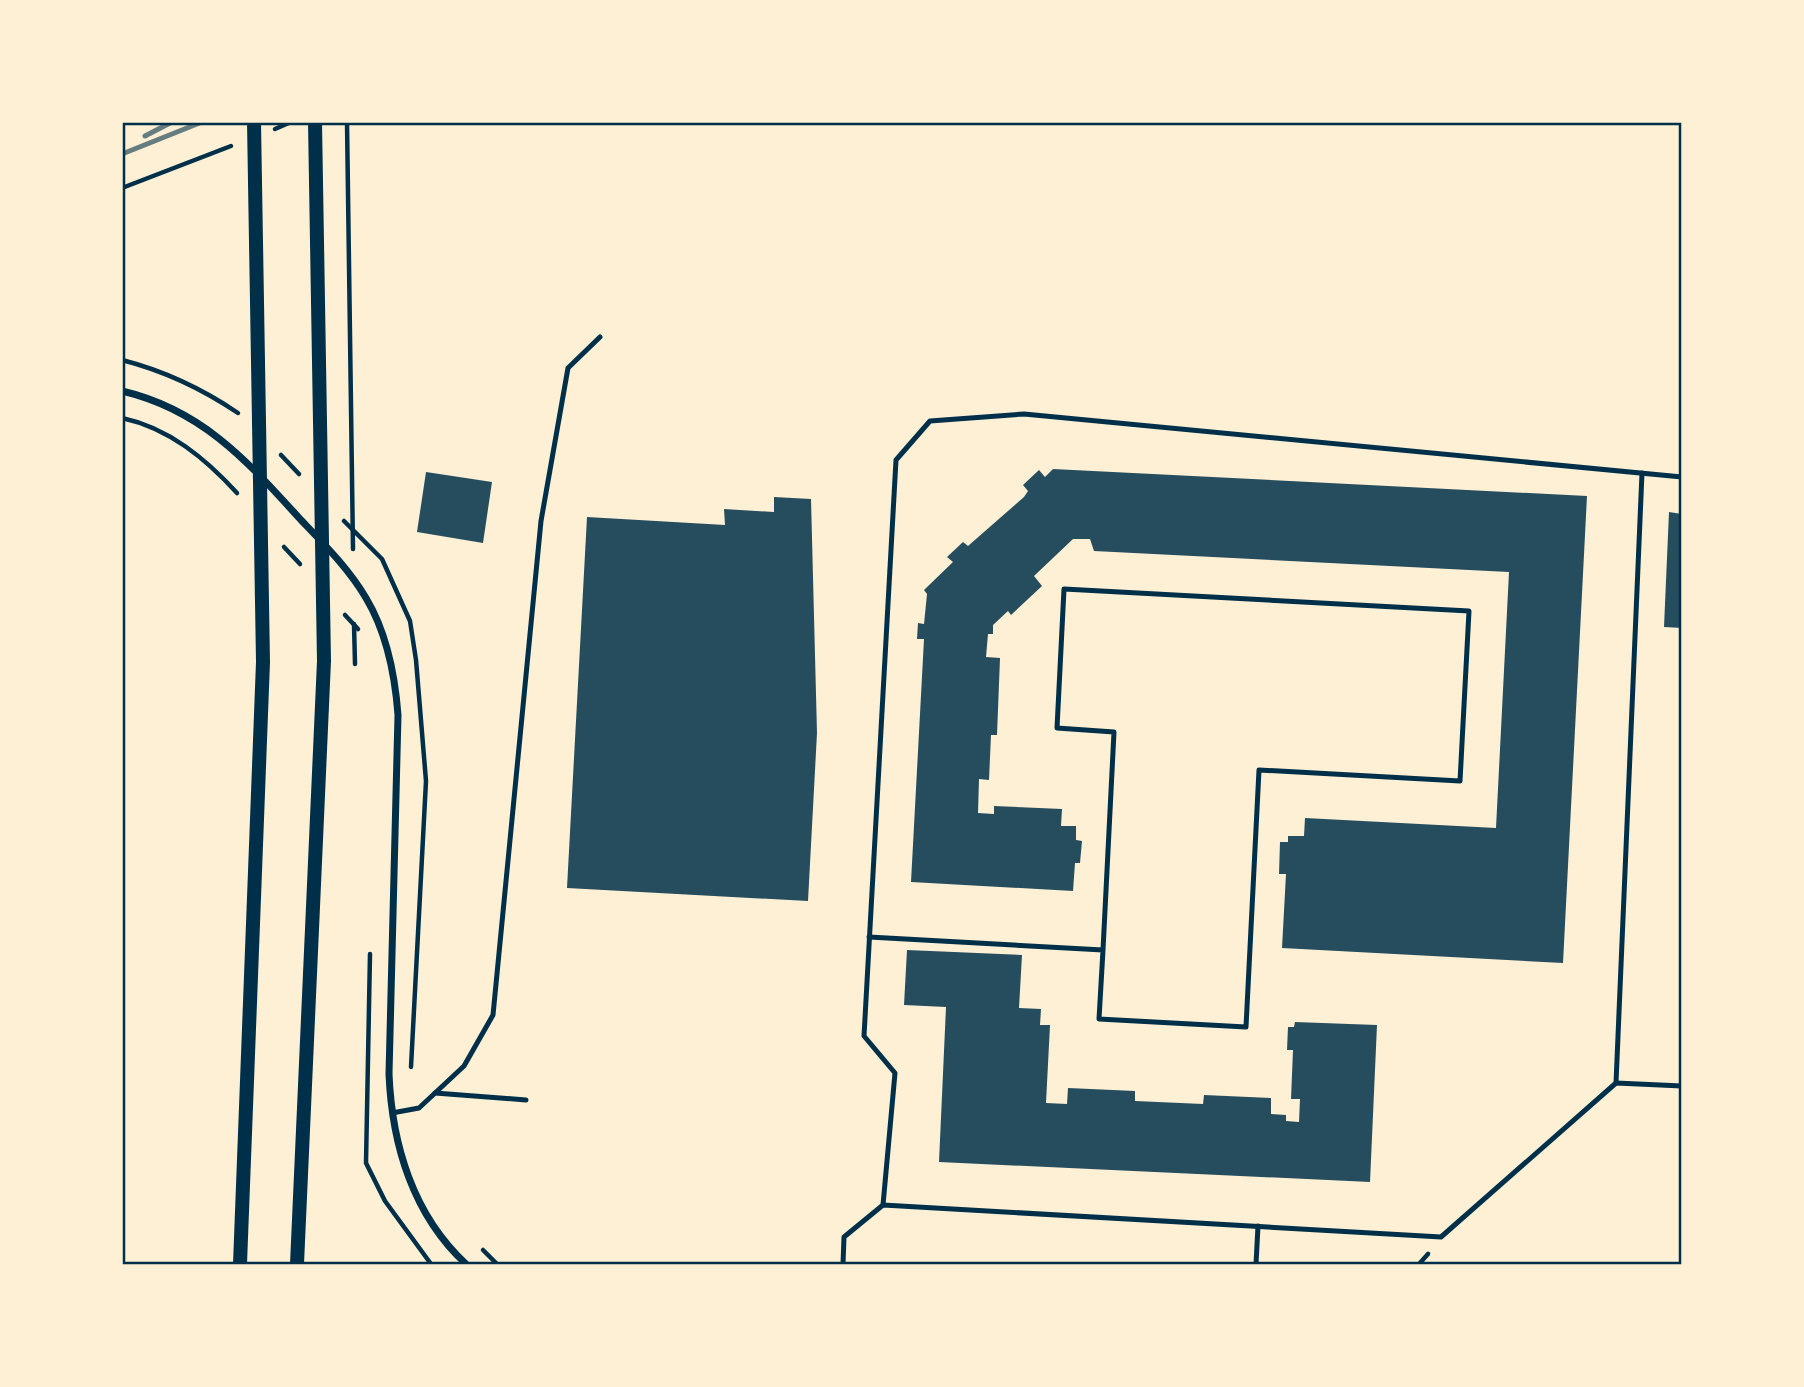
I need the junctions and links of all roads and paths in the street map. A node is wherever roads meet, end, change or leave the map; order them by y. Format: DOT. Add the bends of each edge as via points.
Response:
graph roads {
  1 [pos="254,122"];
  2 [pos="291,122"];
  3 [pos="315,122"];
  4 [pos="347,122"];
  5 [pos="265,133"];
  6 [pos="239,143"];
  7 [pos="122,188"];
  8 [pos="600,337"];
  9 [pos="122,360"];
  10 [pos="122,391"];
  11 [pos="244,417"];
  12 [pos="272,446"];
  13 [pos="1642,473"];
  14 [pos="1682,478"];
  15 [pos="309,484"];
  16 [pos="336,512"];
  17 [pos="353,553"];
  18 [pos="354,608"];
  19 [pos="355,664"];
  20 [pos="869,937"];
  21 [pos="1103,950"];
  22 [pos="1616,1083"];
  23 [pos="1682,1086"];
  24 [pos="435,1093"];
  25 [pos="526,1100"];
  26 [pos="409,1110"];
  27 [pos="391,1113"];
  28 [pos="883,1205"];
  29 [pos="1258,1226"];
  30 [pos="479,1247"];
  31 [pos="240,1265"];
  32 [pos="297,1265"];
  33 [pos="467,1265"];
  34 [pos="497,1265"];
  35 [pos="843,1265"];
  36 [pos="1256,1265"];
  1 -- 31 [label="main road" via="262,662"];
  2 -- 5 [label="path"];
  3 -- 32 [label="main road" via="324,661"];
  4 -- 17 [label="path"];
  6 -- 7 [label="path"];
  8 -- 24 [label="lane" via="568,368 541,521 493,1015 464,1066"];
  9 -- 11 [label="path" via="162,371 211,394"];
  10 -- 27 [label="street" via="166,405 239,451 342,563 367,599 383,637 396,680 398,715"];
  12 -- 15 [label="path"];
  13 -- 14 [label="lane"];
  13 -- 20 [label="lane" via="1024,414 930,421 895,460"];
  13 -- 22 [label="lane"];
  16 -- 26 [label="path" via="382,559 410,621 416,660 426,782"];
  18 -- 19 [label="path"];
  20 -- 21 [label="lane"];
  20 -- 28 [label="lane" via="864,1036 895,1073"];
  21 -- 21 [label="lane" via="1114,732 1057,729 1064,589 1469,611 1460,781 1259,770 1246,1027 1099,1019"];
  22 -- 23 [label="lane"];
  22 -- 29 [label="lane" via="1441,1237"];
  24 -- 25 [label="lane"];
  24 -- 26 [label="lane"];
  26 -- 27 [label="lane"];
  27 -- 33 [label="street" via="414,1193 433,1225"];
  28 -- 29 [label="lane"];
  28 -- 35 [label="lane" via="844,1237"];
  29 -- 36 [label="lane"];
  30 -- 34 [label="path"];
}
